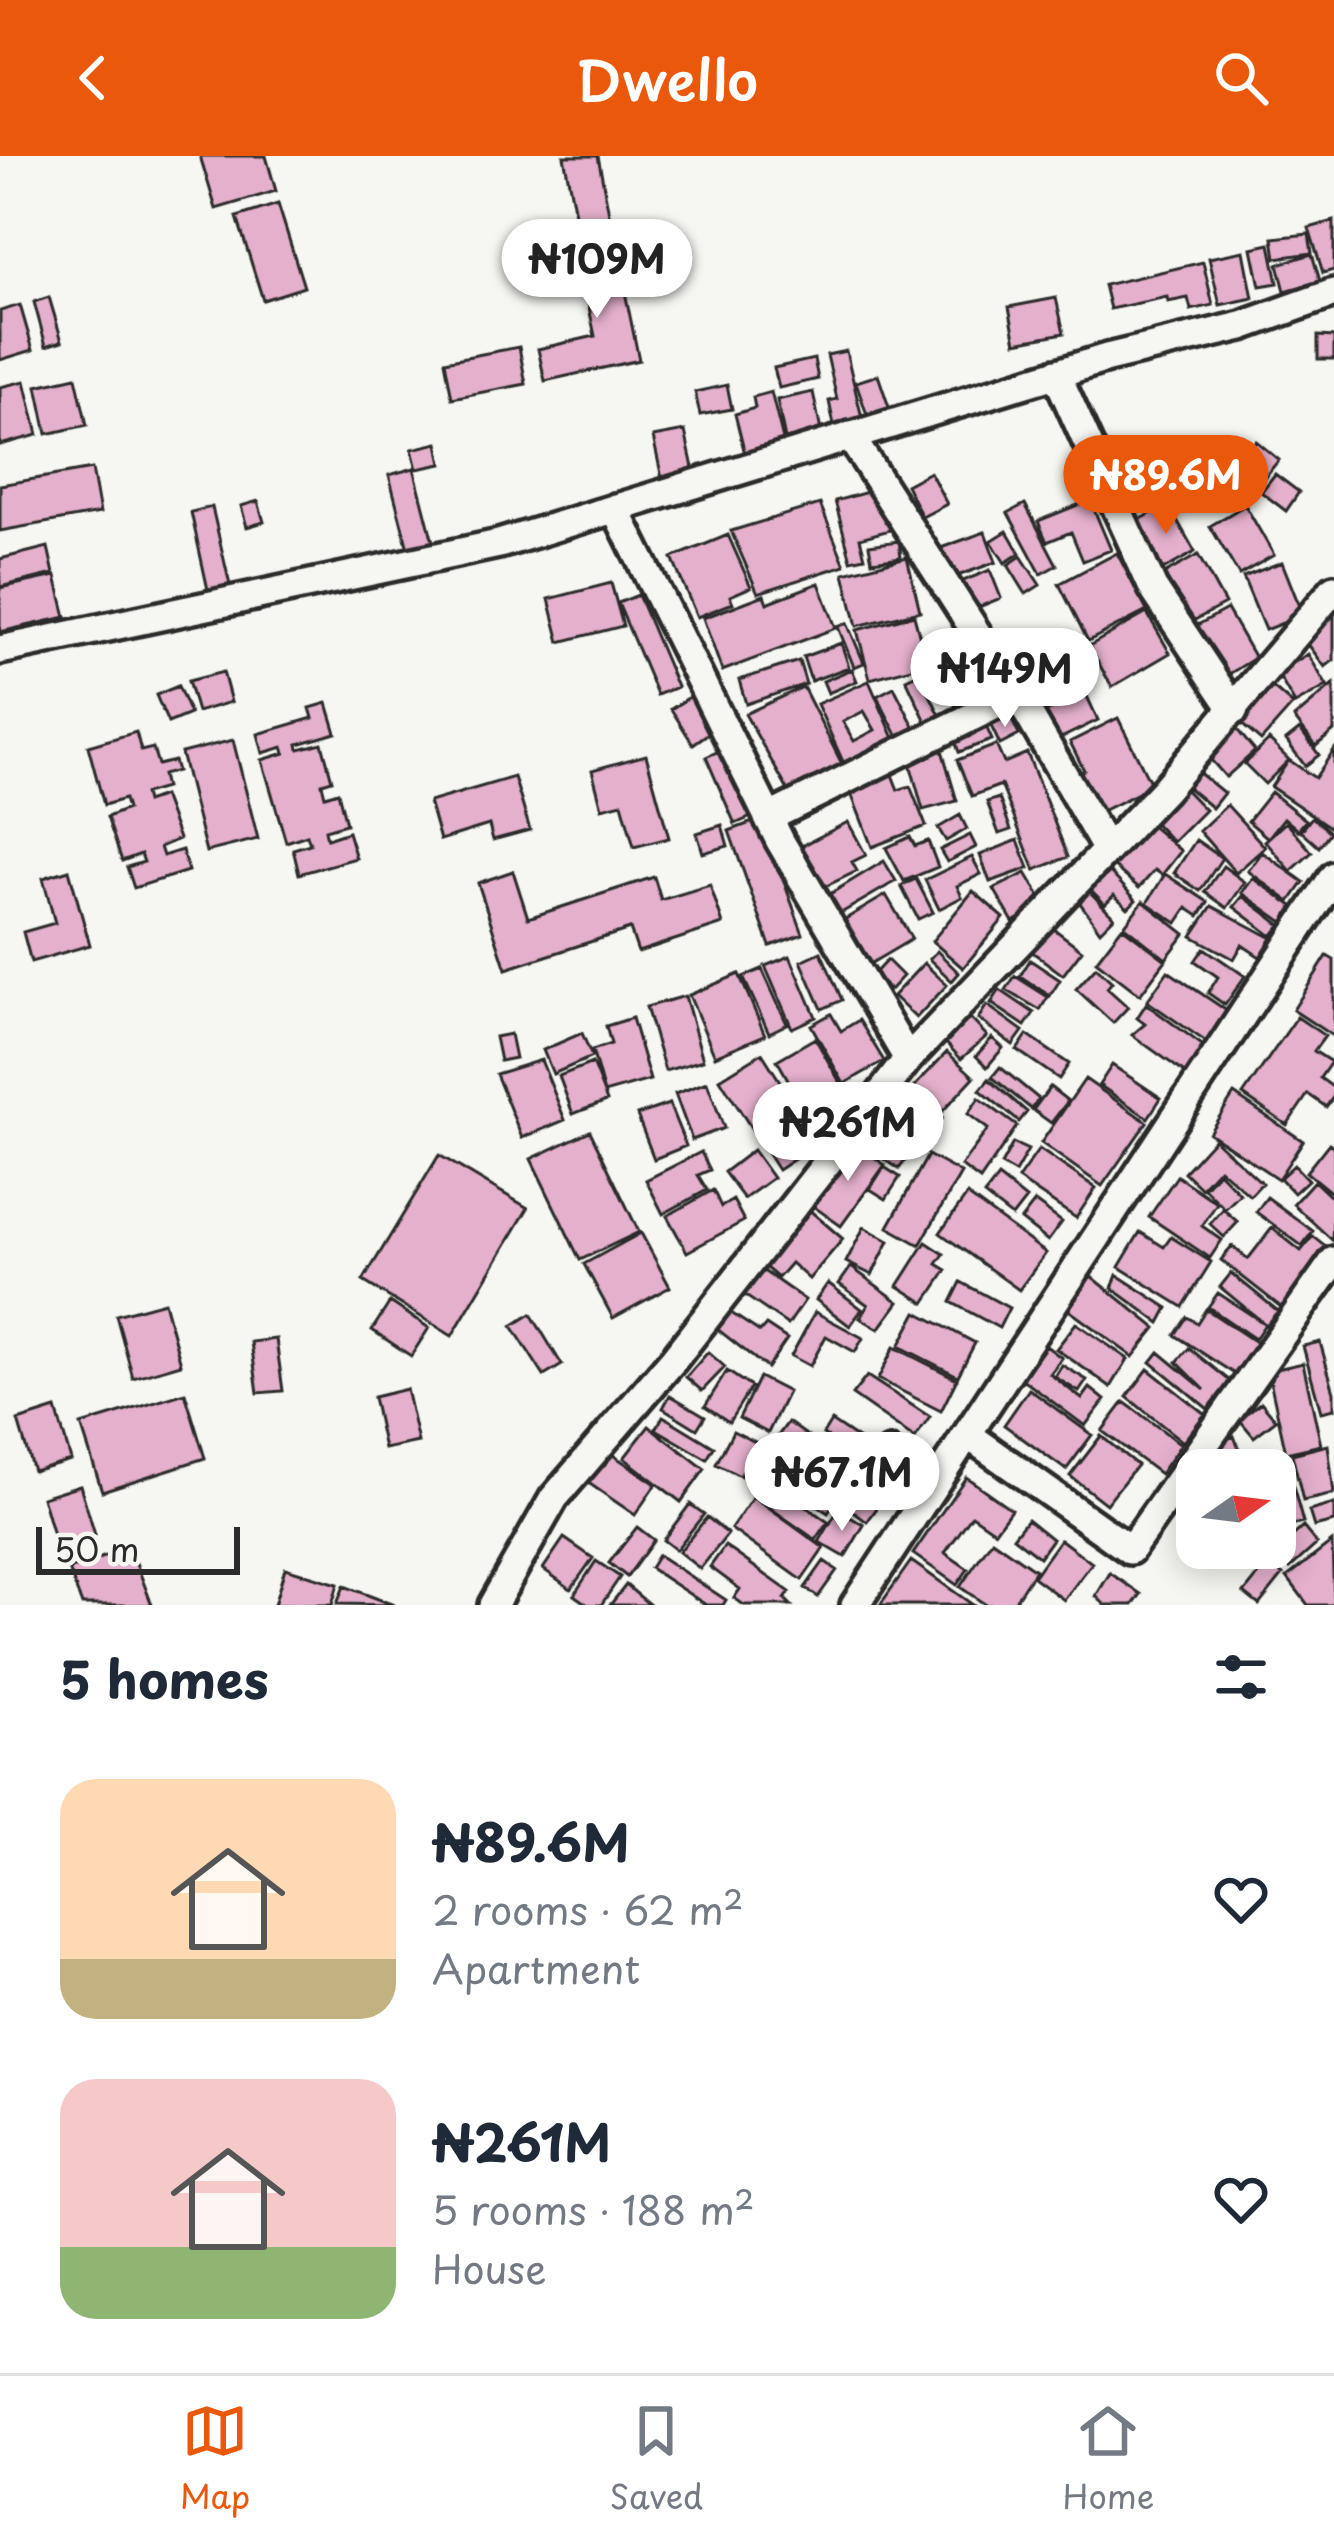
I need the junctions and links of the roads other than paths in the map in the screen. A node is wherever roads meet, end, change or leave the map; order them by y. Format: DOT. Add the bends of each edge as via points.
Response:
graph roads {
  1 [pos="1334,293"];
  2 [pos="1056,373"];
  3 [pos="850,436"];
  4 [pos="615,508"];
  5 [pos="1334,589"];
  6 [pos="0,650"];
  7 [pos="1016,694"];
  8 [pos="1234,710"];
  9 [pos="768,818"];
  10 [pos="1107,850"];
  11 [pos="1334,876"];
  12 [pos="908,1059"];
  13 [pos="1334,1261"];
  14 [pos="1324,1283"];
  15 [pos="968,1435"];
  16 [pos="890,1453"];
  17 [pos="933,1486"];
  18 [pos="494,1605"];
  19 [pos="855,1605"];
  1 -- 2 [label="street" via="1242,326"];
  2 -- 3 [label="street"];
  2 -- 8 [label="street" via="1153,587"];
  3 -- 4 [label="street"];
  3 -- 7 [label="street"];
  4 -- 6 [label="street" via="499,544"];
  4 -- 9 [label="street"];
  5 -- 8 [label="street"];
  7 -- 9 [label="street"];
  7 -- 10 [label="street"];
  8 -- 10 [label="street"];
  9 -- 12 [label="street"];
  10 -- 12 [label="street"];
  11 -- 15 [label="street"];
  12 -- 18 [label="street" via="554,1498"];
  13 -- 14 [label="street"];
  14 -- 15 [label="street" via="1130,1550"];
  15 -- 17 [label="street"];
  16 -- 17 [label="street"];
  17 -- 19 [label="street"];
}
